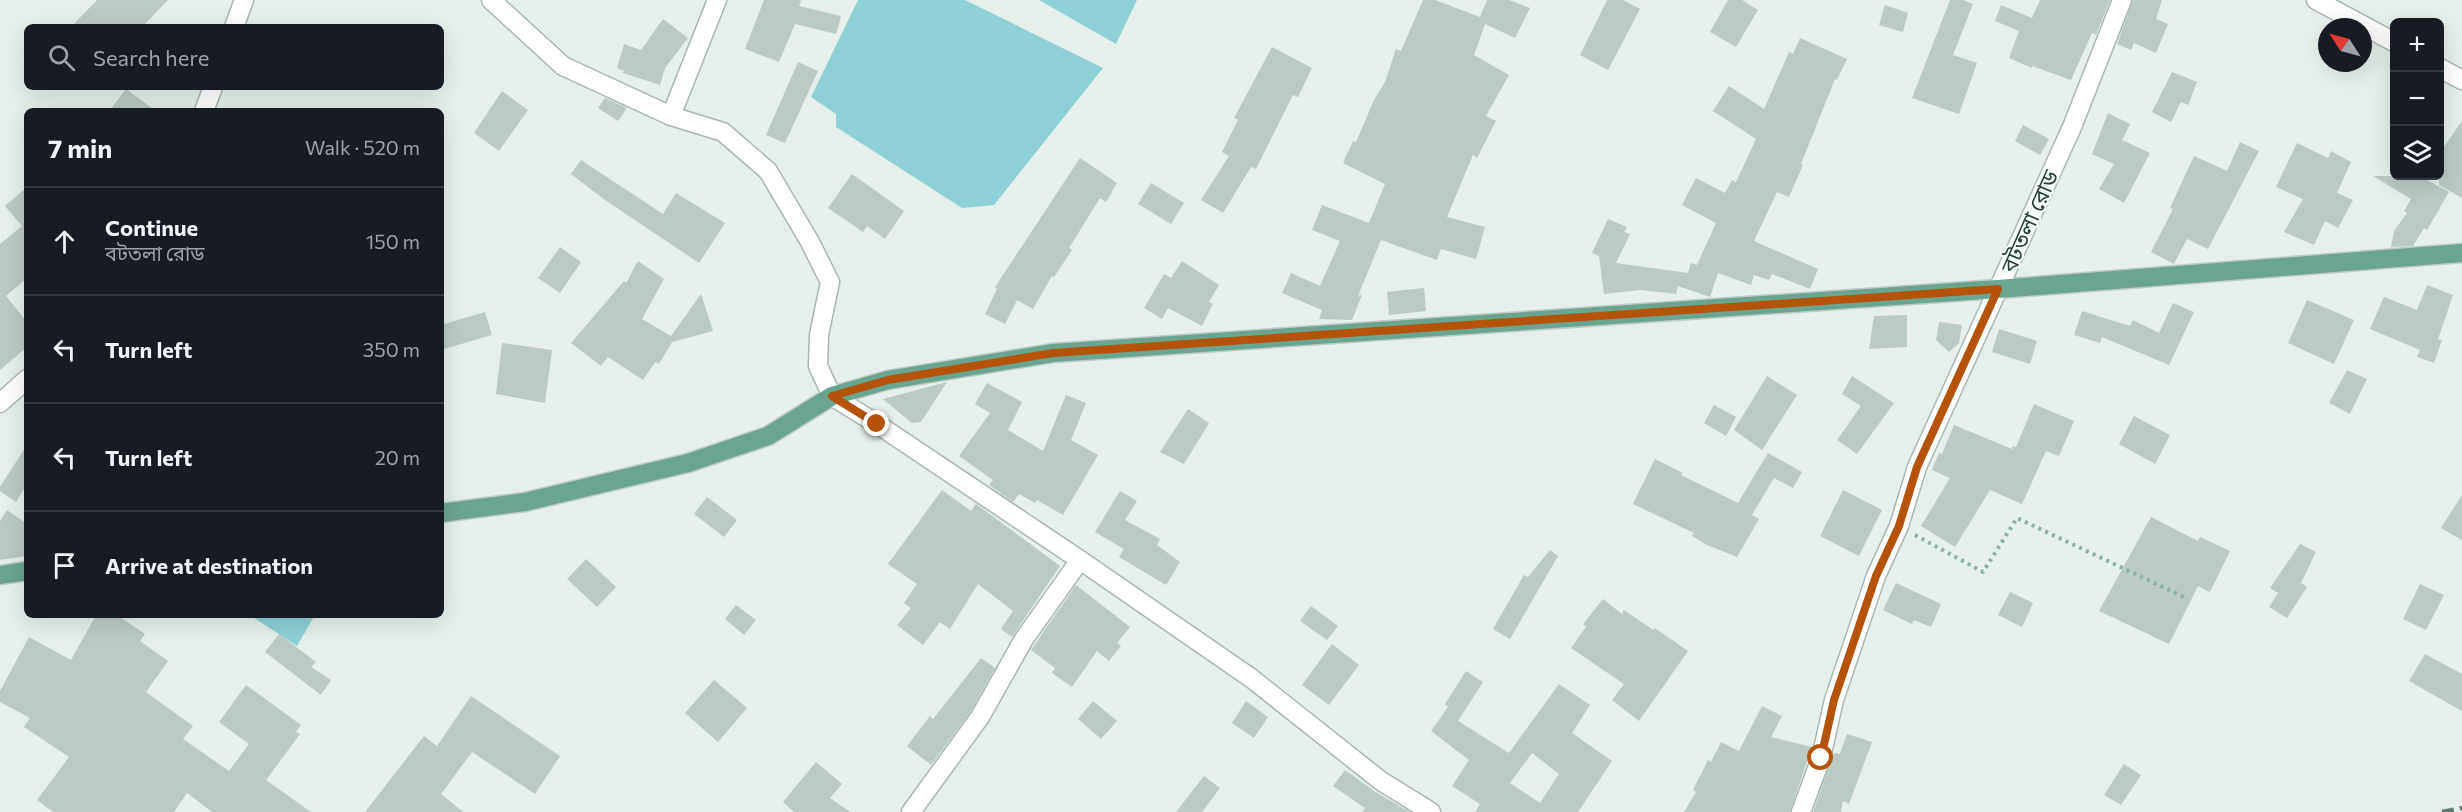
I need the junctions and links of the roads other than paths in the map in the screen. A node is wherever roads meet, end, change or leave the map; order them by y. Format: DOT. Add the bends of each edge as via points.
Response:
graph roads {
  1 [pos="244,0"];
  2 [pos="491,0"];
  3 [pos="717,0"];
  4 [pos="2122,0"];
  5 [pos="2316,0"];
  6 [pos="235,24"];
  7 [pos="2390,40"];
  8 [pos="2444,71"];
  9 [pos="2462,80"];
  10 [pos="212,90"];
  11 [pos="205,108"];
  12 [pos="671,116"];
  13 [pos="2462,253"];
  14 [pos="1998,289"];
  15 [pos="24,382"];
  16 [pos="832,396"];
  17 [pos="0,403"];
  18 [pos="444,513"];
  19 [pos="1080,560"];
  20 [pos="24,571"];
  21 [pos="0,575"];
  22 [pos="911,812"];
  23 [pos="1431,812"];
  24 [pos="1801,812"];
  1 -- 6 [label="street"];
  2 -- 12 [label="street" via="563,66"];
  3 -- 12 [label="street"];
  4 -- 14 [label="street, বটতলা রোড" via="2072,127"];
  5 -- 7 [label="street"];
  8 -- 9 [label="street"];
  10 -- 11 [label="street"];
  12 -- 16 [label="street" via="723,132 768,171 810,242 830,282 819,335 818,366"];
  13 -- 14 [label="main road"];
  14 -- 16 [label="main road" via="1053,353 888,380"];
  14 -- 24 [label="street, বটতলা রোড" via="1917,467 1834,700 1821,758"];
  15 -- 17 [label="street"];
  16 -- 18 [label="main road" via="768,436 688,464 525,502"];
  16 -- 19 [label="street"];
  19 -- 22 [label="street" via="1024,639 980,717"];
  19 -- 23 [label="street" via="1251,678 1381,781"];
  20 -- 21 [label="main road"];
}
